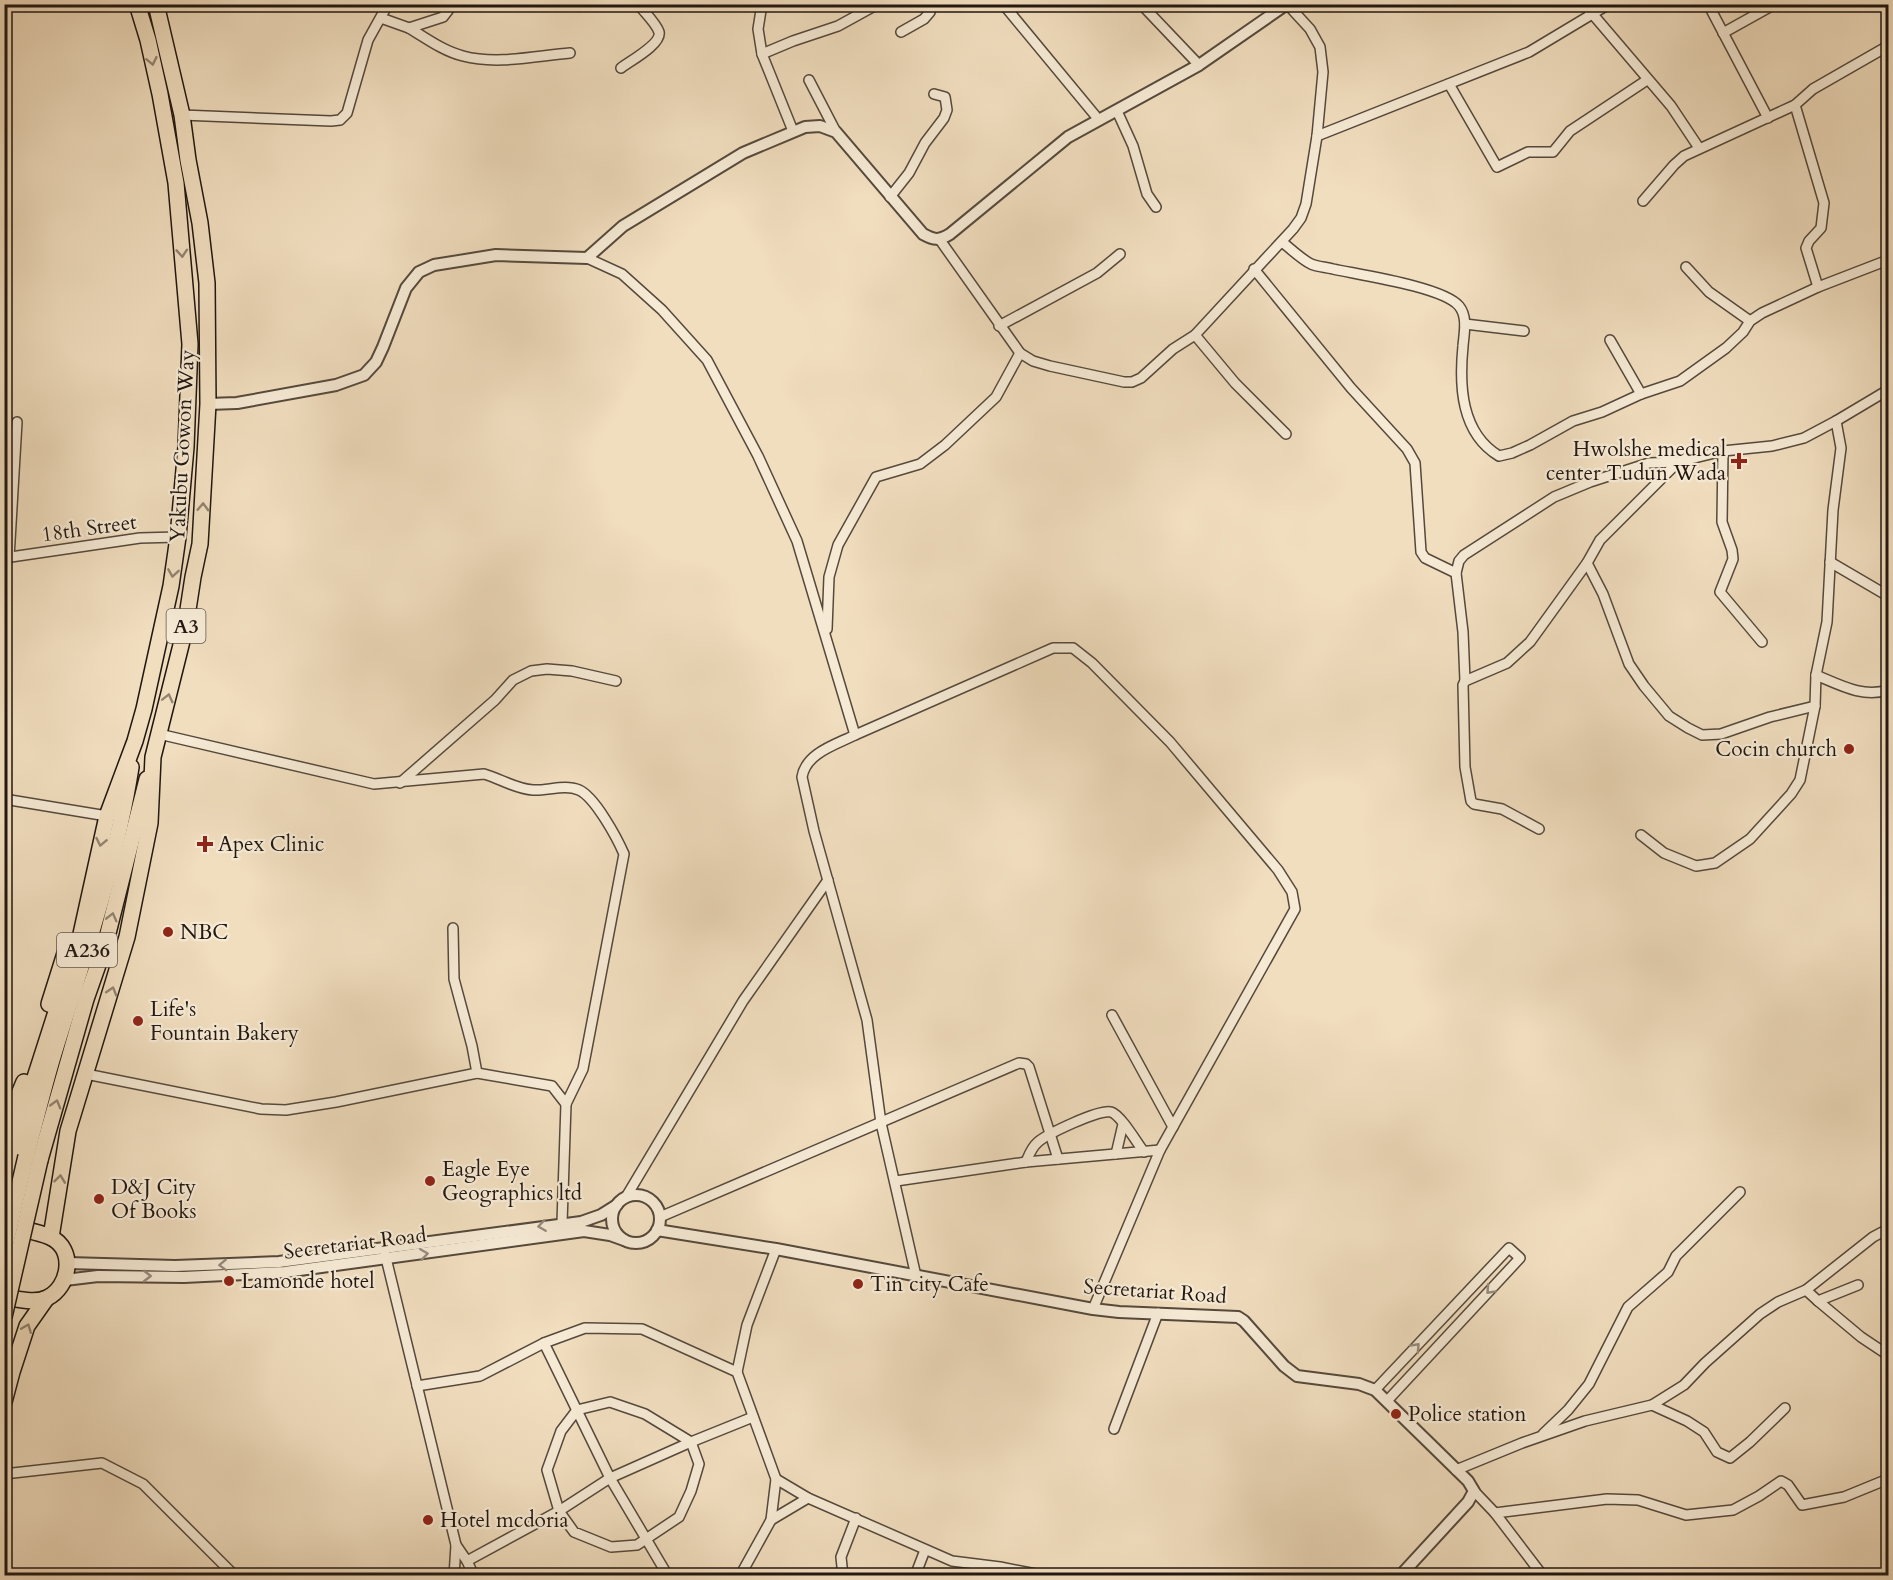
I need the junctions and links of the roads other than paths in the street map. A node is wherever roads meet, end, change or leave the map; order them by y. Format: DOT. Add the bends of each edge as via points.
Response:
graph roads {
  1 [pos="137,4"];
  2 [pos="156,4"];
  3 [pos="388,4"];
  4 [pos="453,4"];
  5 [pos="638,4"];
  6 [pos="762,4"];
  7 [pos="878,4"];
  8 [pos="928,4"];
  9 [pos="1003,4"];
  10 [pos="1141,4"];
  11 [pos="1287,4"];
  12 [pos="1584,4"];
  13 [pos="1609,4"];
  14 [pos="1708,4"];
  15 [pos="1775,4"];
  16 [pos="1592,15"];
  17 [pos="381,18"];
  18 [pos="409,28"];
  19 [pos="901,32"];
  20 [pos="1723,33"];
  21 [pos="1888,46"];
  22 [pos="570,53"];
  23 [pos="762,54"];
  24 [pos="1199,65"];
  25 [pos="621,68"];
  26 [pos="809,80"];
  27 [pos="1647,80"];
  28 [pos="1449,84"];
  29 [pos="934,94"];
  30 [pos="1795,105"];
  31 [pos="1117,111"];
  32 [pos="182,115"];
  33 [pos="1768,118"];
  34 [pos="1099,120"];
  35 [pos="793,131"];
  36 [pos="836,132"];
  37 [pos="1317,136"];
  38 [pos="1699,148"];
  39 [pos="890,197"];
  40 [pos="1643,201"];
  41 [pos="1156,207"];
  42 [pos="940,240"];
  43 [pos="1282,242"];
  44 [pos="1120,254"];
  45 [pos="587,258"];
  46 [pos="1888,260"];
  47 [pos="1686,267"];
  48 [pos="1254,269"];
  49 [pos="1818,286"];
  50 [pos="1750,321"];
  51 [pos="1465,324"];
  52 [pos="999,326"];
  53 [pos="1524,331"];
  54 [pos="1195,335"];
  55 [pos="1610,340"];
  56 [pos="1020,353"];
  57 [pos="1888,390"];
  58 [pos="1641,394"];
  59 [pos="208,404"];
  60 [pos="1836,422"];
  61 [pos="16,423"];
  62 [pos="1286,434"];
  63 [pos="1723,451"];
  64 [pos="1678,462"];
  65 [pos="178,537"];
  66 [pos="7,558"];
  67 [pos="1830,562"];
  68 [pos="1587,563"];
  69 [pos="1456,573"];
  70 [pos="1888,593"];
  71 [pos="826,635"];
  72 [pos="1762,642"];
  73 [pos="1816,675"];
  74 [pos="615,681"];
  75 [pos="1465,681"];
  76 [pos="1888,690"];
  77 [pos="1815,706"];
  78 [pos="159,734"];
  79 [pos="855,735"];
  80 [pos="135,741"];
  81 [pos="153,757"];
  82 [pos="400,783"];
  83 [pos="4,799"];
  84 [pos="107,816"];
  85 [pos="1539,829"];
  86 [pos="1641,835"];
  87 [pos="95,868"];
  88 [pos="828,880"];
  89 [pos="453,928"];
  90 [pos="1112,1015"];
  91 [pos="477,1073"];
  92 [pos="86,1074"];
  93 [pos="566,1104"];
  94 [pos="881,1123"];
  95 [pos="1123,1124"];
  96 [pos="1173,1127"];
  97 [pos="4,1130"];
  98 [pos="1051,1135"];
  99 [pos="1160,1150"];
  100 [pos="1144,1152"];
  101 [pos="1116,1154"];
  102 [pos="33,1158"];
  103 [pos="1058,1159"];
  104 [pos="1026,1162"];
  105 [pos="896,1181"];
  106 [pos="4,1184"];
  107 [pos="1740,1192"];
  108 [pos="621,1201"];
  109 [pos="660,1217"];
  110 [pos="562,1223"];
  111 [pos="4,1225"];
  112 [pos="1888,1229"];
  113 [pos="657,1230"];
  114 [pos="51,1237"];
  115 [pos="624,1240"];
  116 [pos="776,1249"];
  117 [pos="4,1251"];
  118 [pos="385,1254"];
  119 [pos="68,1263"];
  120 [pos="916,1276"];
  121 [pos="64,1280"];
  122 [pos="1858,1284"];
  123 [pos="1806,1290"];
  124 [pos="4,1297"];
  125 [pos="46,1299"];
  126 [pos="1818,1301"];
  127 [pos="1093,1309"];
  128 [pos="1158,1313"];
  129 [pos="4,1317"];
  130 [pos="544,1343"];
  131 [pos="1888,1355"];
  132 [pos="737,1372"];
  133 [pos="417,1386"];
  134 [pos="1376,1390"];
  135 [pos="1387,1401"];
  136 [pos="4,1402"];
  137 [pos="1652,1405"];
  138 [pos="1785,1408"];
  139 [pos="577,1410"];
  140 [pos="753,1417"];
  141 [pos="1114,1429"];
  142 [pos="1539,1437"];
  143 [pos="691,1442"];
  144 [pos="1456,1470"];
  145 [pos="4,1474"];
  146 [pos="610,1478"];
  147 [pos="776,1479"];
  148 [pos="1888,1479"];
  149 [pos="1474,1491"];
  150 [pos="808,1498"];
  151 [pos="559,1511"];
  152 [pos="1495,1513"];
  153 [pos="856,1518"];
  154 [pos="771,1520"];
  155 [pos="647,1537"];
  156 [pos="456,1545"];
  157 [pos="925,1550"];
  158 [pos="467,1561"];
  159 [pos="999,1571"];
  160 [pos="1032,1574"];
  161 [pos="235,1575"];
  162 [pos="454,1575"];
  163 [pos="474,1575"];
  164 [pos="668,1575"];
  165 [pos="740,1575"];
  166 [pos="843,1575"];
  167 [pos="915,1575"];
  168 [pos="1046,1575"];
  169 [pos="1400,1575"];
  170 [pos="1543,1575"];
  1 -- 65 [label="highway, Yakubu Gowon Way / A3, one-way" via="148,40 176,183 190,344"];
  2 -- 32 [label="highway, Yakubu Gowon Way / A3"];
  3 -- 17 [label="street"];
  4 -- 18 [label="street" via="442,17"];
  5 -- 25 [label="street" via="659,31 659,37 656,44"];
  6 -- 23 [label="street" via="758,29"];
  7 -- 23 [label="street" via="838,26"];
  8 -- 19 [label="street" via="930,12 924,19"];
  9 -- 34 [label="street"];
  10 -- 24 [label="street"];
  11 -- 24 [label="street"];
  11 -- 37 [label="street" via="1310,29 1320,47 1323,72"];
  12 -- 16 [label="street"];
  13 -- 16 [label="street"];
  14 -- 20 [label="street"];
  15 -- 20 [label="street"];
  16 -- 27 [label="street"];
  16 -- 28 [label="street" via="1529,52"];
  17 -- 18 [label="street"];
  17 -- 32 [label="street" via="368,40 347,112 340,120"];
  18 -- 22 [label="street" via="463,56 489,59"];
  20 -- 33 [label="street"];
  21 -- 30 [label="street" via="1813,88"];
  23 -- 35 [label="street"];
  24 -- 31 [label="street"];
  26 -- 36 [label="street"];
  27 -- 28 [label="street" via="1570,131 1553,152 1528,152 1497,167"];
  27 -- 38 [label="street" via="1671,106"];
  28 -- 37 [label="street"];
  29 -- 39 [label="street" via="945,97 944,118"];
  30 -- 33 [label="street"];
  30 -- 49 [label="street" via="1824,202 1821,228 1806,248"];
  31 -- 34 [label="street"];
  31 -- 41 [label="street" via="1133,146 1147,194"];
  32 -- 59 [label="highway, Yakubu Gowon Way / A3" via="207,284"];
  33 -- 38 [label="street"];
  34 -- 42 [label="street" via="1059,144"];
  35 -- 36 [label="street" via="820,126"];
  35 -- 45 [label="street" via="743,153 623,226"];
  36 -- 39 [label="street"];
  37 -- 43 [label="street" via="1306,204 1301,218"];
  38 -- 40 [label="street" via="1674,165"];
  39 -- 42 [label="street" via="923,234"];
  42 -- 52 [label="street"];
  43 -- 48 [label="street"];
  43 -- 51 [label="street" via="1320,267 1426,289 1452,299 1463,312"];
  44 -- 52 [label="street" via="1097,273"];
  45 -- 59 [label="street" via="496,255 434,266 419,272 406,288 376,362 364,375 336,386 237,403"];
  45 -- 71 [label="street" via="622,274 662,310 707,360 797,541"];
  46 -- 49 [label="street"];
  47 -- 50 [label="street" via="1709,292"];
  48 -- 54 [label="street"];
  48 -- 69 [label="street" via="1351,388 1407,449 1415,463 1421,552 1425,558"];
  49 -- 50 [label="street"];
  50 -- 58 [label="street" via="1726,348 1680,381"];
  51 -- 53 [label="street"];
  51 -- 58 [label="street" via="1461,375 1467,415 1472,429 1499,456 1530,446 1573,421"];
  52 -- 56 [label="street"];
  54 -- 56 [label="street" via="1132,382 1050,366"];
  54 -- 62 [label="street" via="1235,383"];
  55 -- 58 [label="street"];
  56 -- 71 [label="street" via="996,398 945,445 920,464 876,477 838,545 829,577"];
  57 -- 60 [label="street"];
  78 -- 59 [label="highway, Yakubu Gowon Way / A3, one-way" via="185,629 200,544"];
  60 -- 63 [label="street" via="1804,438"];
  60 -- 67 [label="street" via="1841,448"];
  61 -- 66 [label="street"];
  63 -- 64 [label="street"];
  63 -- 72 [label="street" via="1722,522 1733,559 1720,592"];
  64 -- 68 [label="street" via="1600,540"];
  64 -- 69 [label="street" via="1649,463 1554,497 1464,555"];
  65 -- 66 [label="street, 18th Street" via="140,538"];
  65 -- 80 [label="highway, Yakubu Gowon Way / A3, one-way" via="158,650"];
  67 -- 70 [label="street"];
  67 -- 73 [label="street" via="1827,622"];
  68 -- 75 [label="street" via="1519,653 1507,663"];
  68 -- 77 [label="street" via="1629,664 1669,716 1702,735 1721,734"];
  69 -- 75 [label="street"];
  71 -- 79 [label="street"];
  73 -- 76 [label="street" via="1853,691"];
  73 -- 77 [label="street"];
  74 -- 82 [label="street" via="555,669 531,671 513,680"];
  75 -- 85 [label="street" via="1465,767 1471,801 1502,809"];
  77 -- 86 [label="street" via="1800,780 1750,839 1716,863 1696,866 1664,853"];
  78 -- 81 [label="highway, Yakubu Gowon Way / A3"];
  78 -- 82 [label="street" via="374,784"];
  79 -- 88 [label="street" via="824,750 803,768"];
  79 -- 96 [label="street" via="1053,648 1073,648 1170,742 1278,870 1292,892 1295,909"];
  80 -- 84 [label="highway, Yakubu Gowon Way / A3"];
  80 -- 102 [label="highway, A236" via="126,801 94,925 40,1101"];
  92 -- 81 [label="highway, Yakubu Gowon Way / A3, one-way" via="127,937 150,823"];
  102 -- 81 [label="highway, A236, one-way" via="105,945"];
  82 -- 93 [label="street" via="484,774 532,790 579,790 592,800 621,848 623,860 583,1069"];
  83 -- 84 [label="street"];
  84 -- 87 [label="highway, Yakubu Gowon Way / A3, one-way"];
  87 -- 97 [label="highway" via="25,1080"];
  87 -- 106 [label="highway, Yakubu Gowon Way / A3" via="69,976"];
  88 -- 94 [label="street" via="867,1020"];
  88 -- 108 [label="street" via="743,1001"];
  89 -- 91 [label="street" via="454,979"];
  90 -- 96 [label="street"];
  91 -- 92 [label="street" via="286,1110 261,1109"];
  91 -- 93 [label="street" via="552,1086"];
  114 -- 92 [label="highway, Yakubu Gowon Way / A3, one-way" via="68,1131"];
  93 -- 110 [label="street"];
  94 -- 98 [label="street" via="1019,1063 1029,1068"];
  94 -- 105 [label="street"];
  94 -- 109 [label="street"];
  95 -- 98 [label="street" via="1110,1112 1097,1113"];
  95 -- 100 [label="street"];
  95 -- 101 [label="street"];
  96 -- 99 [label="street"];
  98 -- 103 [label="street"];
  98 -- 104 [label="street" via="1038,1142"];
  99 -- 100 [label="street"];
  99 -- 127 [label="street"];
  100 -- 101 [label="street"];
  101 -- 103 [label="street"];
  102 -- 117 [label="highway, A236, bridge"];
  102 -- 129 [label="highway, A236, bridge"];
  103 -- 104 [label="street"];
  104 -- 105 [label="street"];
  105 -- 120 [label="street"];
  107 -- 142 [label="street" via="1676,1256 1668,1272 1628,1306 1588,1384"];
  108 -- 109 [label="street" via="640,1195 648,1198 657,1206"];
  108 -- 110 [label="street, Secretariat Road" via="591,1219"];
  108 -- 115 [label="street" via="612,1219 613,1227"];
  109 -- 113 [label="street"];
  110 -- 118 [label="street, Secretariat Road, one-way"];
  111 -- 114 [label="highway"];
  112 -- 123 [label="street"];
  113 -- 115 [label="street" via="640,1243"];
  113 -- 116 [label="street, Secretariat Road"];
  114 -- 119 [label="highway" via="66,1252"];
  118 -- 115 [label="street, Secretariat Road, one-way" via="584,1231"];
  116 -- 120 [label="street, Secretariat Road"];
  116 -- 132 [label="street" via="747,1325"];
  118 -- 119 [label="street, Secretariat Road, one-way" via="247,1264"];
  121 -- 118 [label="street, Secretariat Road, one-way" via="295,1271"];
  118 -- 133 [label="street"];
  119 -- 121 [label="highway"];
  120 -- 127 [label="street, Secretariat Road"];
  121 -- 125 [label="highway"];
  122 -- 126 [label="street"];
  123 -- 126 [label="street"];
  123 -- 137 [label="street" via="1760,1314 1684,1385"];
  124 -- 125 [label="highway"];
  136 -- 125 [label="highway, one-way" via="27,1326"];
  126 -- 131 [label="street"];
  127 -- 128 [label="street, Secretariat Road"];
  128 -- 134 [label="street, Secretariat Road" via="1238,1317 1298,1376"];
  128 -- 141 [label="street"];
  130 -- 132 [label="street" via="585,1328 642,1329"];
  130 -- 133 [label="street" via="480,1376"];
  130 -- 139 [label="street"];
  132 -- 140 [label="street"];
  133 -- 156 [label="street"];
  134 -- 135 [label="street"];
  134 -- 135 [label="street, one-way" via="1509,1248 1520,1258"];
  135 -- 144 [label="street"];
  137 -- 138 [label="street" via="1704,1432 1717,1452 1730,1458"];
  137 -- 142 [label="street"];
  139 -- 143 [label="street" via="610,1402 645,1414"];
  139 -- 146 [label="street"];
  139 -- 151 [label="street" via="561,1431 547,1470"];
  140 -- 143 [label="street"];
  140 -- 147 [label="street"];
  142 -- 144 [label="street"];
  143 -- 146 [label="street"];
  143 -- 155 [label="street" via="699,1464 679,1517"];
  144 -- 149 [label="street"];
  145 -- 161 [label="street" via="102,1463 144,1484"];
  146 -- 151 [label="street"];
  146 -- 155 [label="street"];
  147 -- 150 [label="street"];
  147 -- 154 [label="street"];
  148 -- 152 [label="street" via="1844,1497 1802,1505 1781,1481 1733,1510 1686,1515 1638,1500 1607,1499"];
  149 -- 152 [label="street"];
  149 -- 169 [label="street"];
  150 -- 153 [label="street"];
  150 -- 154 [label="street"];
  151 -- 155 [label="street" via="574,1532 610,1547 638,1545"];
  151 -- 158 [label="street"];
  152 -- 170 [label="street"];
  153 -- 157 [label="street"];
  153 -- 166 [label="street" via="842,1557"];
  154 -- 165 [label="street"];
  155 -- 164 [label="street"];
  156 -- 158 [label="street"];
  156 -- 162 [label="street"];
  157 -- 159 [label="street" via="952,1561"];
  157 -- 167 [label="street"];
  158 -- 163 [label="street"];
  159 -- 160 [label="street"];
  160 -- 168 [label="street"];
}
